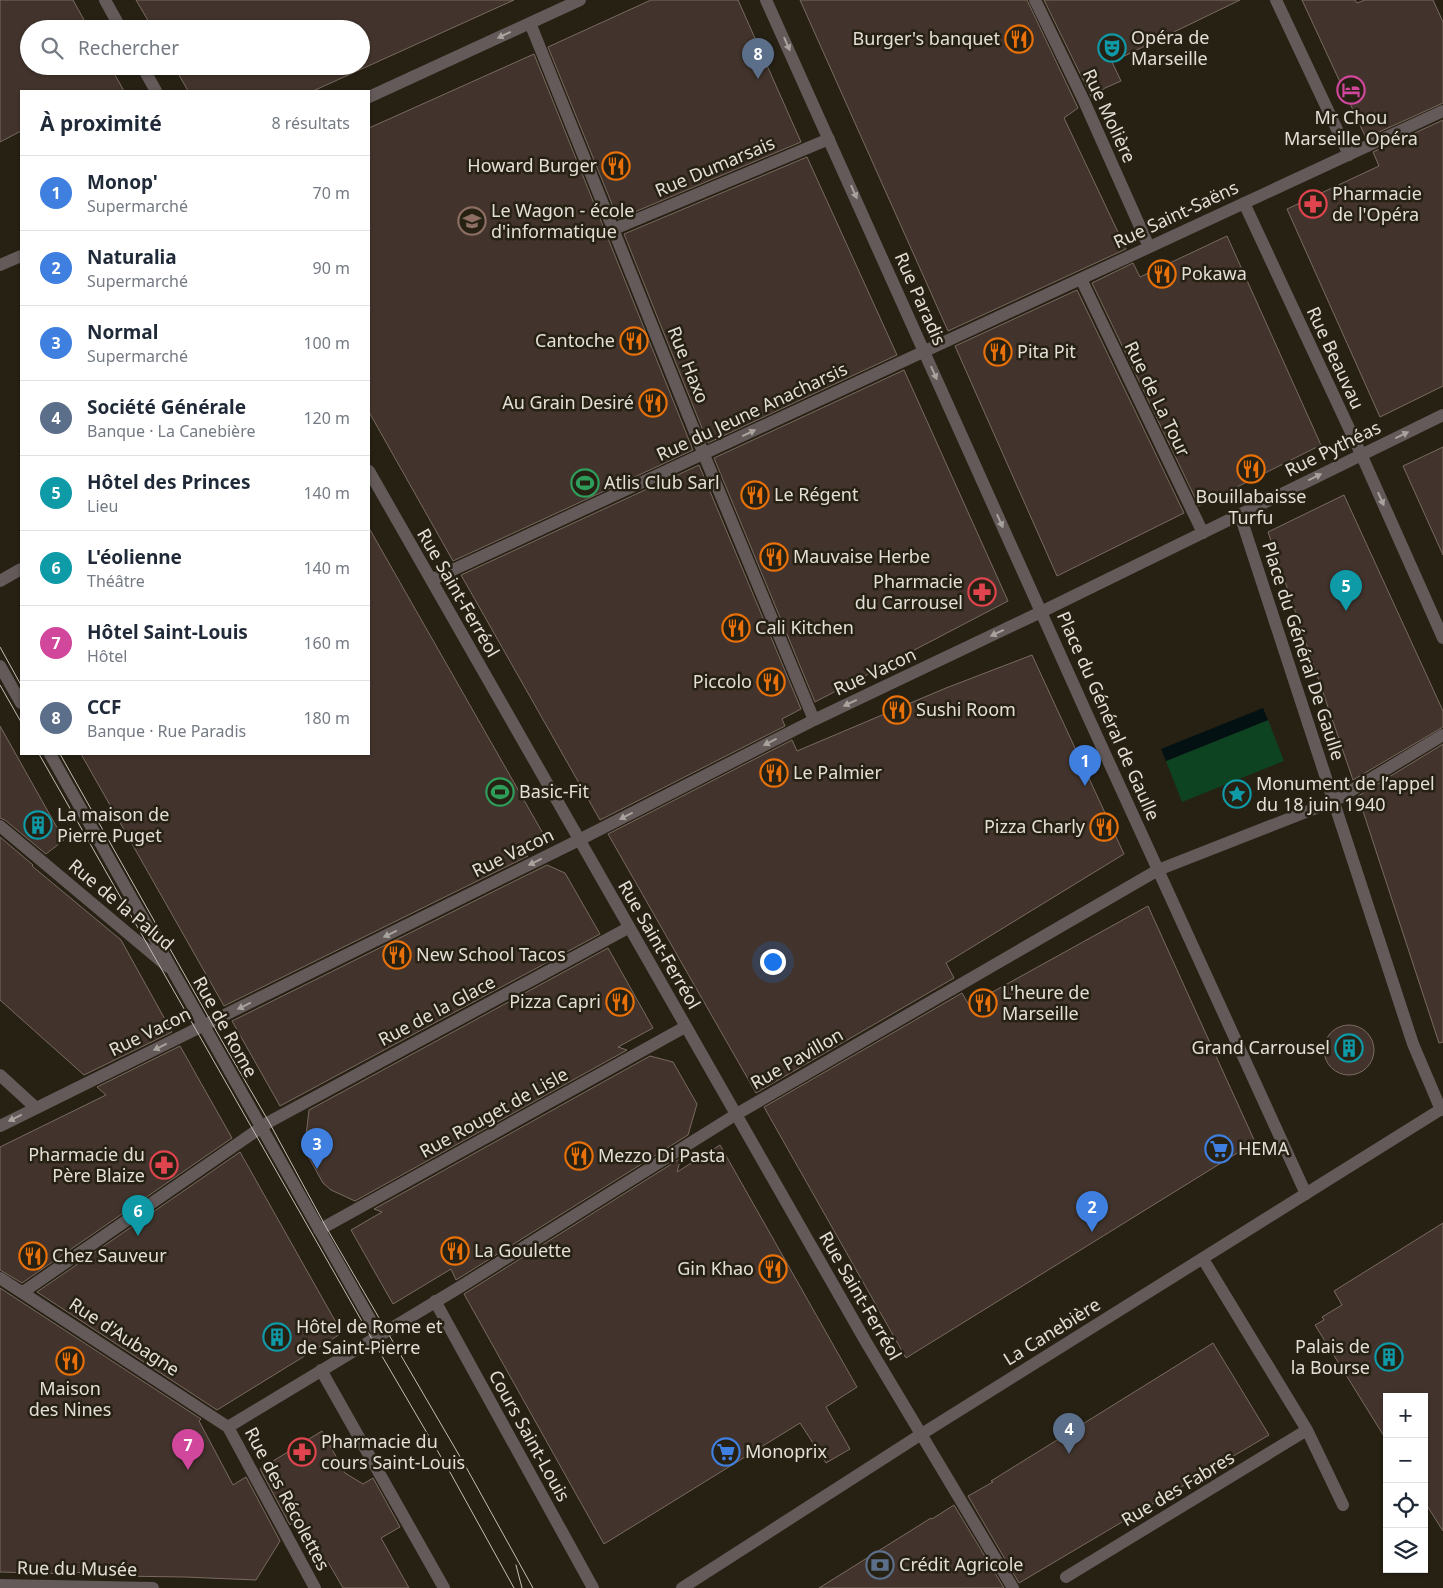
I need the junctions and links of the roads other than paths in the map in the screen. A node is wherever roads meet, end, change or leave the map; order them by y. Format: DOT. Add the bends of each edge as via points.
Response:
graph roads {
  1 [pos="105,0"];
  2 [pos="580,0"];
  3 [pos="766,0"];
  4 [pos="1035,0"];
  5 [pos="1276,0"];
  6 [pos="116,20"];
  7 [pos="530,23"];
  8 [pos="147,75"];
  9 [pos="155,90"];
  10 [pos="370,97"];
  11 [pos="1443,111"];
  12 [pos="830,138"];
  13 [pos="1349,155"];
  14 [pos="1244,203"];
  15 [pos="614,229"];
  16 [pos="1149,247"];
  17 [pos="20,256"];
  18 [pos="0,265"];
  19 [pos="1081,279"];
  20 [pos="924,352"];
  21 [pos="1443,415"];
  22 [pos="704,453"];
  23 [pos="1362,454"];
  24 [pos="370,473"];
  25 [pos="1240,515"];
  26 [pos="1202,533"];
  27 [pos="20,570"];
  28 [pos="431,580"];
  29 [pos="0,581"];
  30 [pos="1041,612"];
  31 [pos="1443,638"];
  32 [pos="0,666"];
  33 [pos="20,701"];
  34 [pos="814,720"];
  35 [pos="1443,735"];
  36 [pos="51,755"];
  37 [pos="1334,801"];
  38 [pos="0,826"];
  39 [pos="579,840"];
  40 [pos="1158,870"];
  41 [pos="628,928"];
  42 [pos="174,972"];
  43 [pos="204,1025"];
  44 [pos="685,1027"];
  45 [pos="0,1075"];
  46 [pos="36,1108"];
  47 [pos="1442,1109"];
  48 [pos="735,1115"];
  49 [pos="0,1126"];
  50 [pos="262,1126"];
  51 [pos="1306,1194"];
  52 [pos="319,1230"];
  53 [pos="1203,1258"];
  54 [pos="0,1278"];
  55 [pos="23,1292"];
  56 [pos="435,1301"];
  57 [pos="379,1335"];
  58 [pos="321,1370"];
  59 [pos="228,1427"];
  60 [pos="1308,1430"];
  61 [pos="920,1435"];
  62 [pos="1343,1505"];
  63 [pos="1066,1577"];
  64 [pos="0,1586"];
  65 [pos="153,1588"];
  66 [pos="315,1588"];
  67 [pos="444,1588"];
  68 [pos="592,1588"];
  69 [pos="682,1588"];
  70 [pos="1013,1588"];
  1 -- 6 [label="street"];
  2 -- 7 [label="street"];
  3 -- 12 [label="street, Rue Paradis, one-way"];
  4 -- 16 [label="street, Rue Molière"];
  5 -- 13 [label="street"];
  7 -- 10 [label="street, one-way"];
  7 -- 15 [label="street, Rue Haxo"];
  8 -- 9 [label="street"];
  11 -- 13 [label="street, Rue Saint-Saëns"];
  12 -- 15 [label="street, Rue Dumarsais"];
  12 -- 20 [label="street, Rue Paradis, one-way"];
  13 -- 14 [label="street, Rue Saint-Saëns"];
  14 -- 16 [label="street, Rue Saint-Saëns"];
  14 -- 23 [label="street, Rue Beauvau"];
  15 -- 22 [label="street, Rue Haxo"];
  16 -- 19 [label="street, Rue Saint-Saëns"];
  17 -- 18 [label="street"];
  19 -- 20 [label="street, Rue Saint-Saëns"];
  19 -- 26 [label="street, Rue de La Tour"];
  22 -- 20 [label="street, Rue du Jeune Anacharsis, one-way"];
  20 -- 30 [label="street, Rue Paradis, one-way"];
  23 -- 21 [label="street, Rue Pythéas, one-way"];
  22 -- 28 [label="street, Rue du Jeune Anacharsis"];
  22 -- 34 [label="street, Rue Haxo"];
  25 -- 23 [label="street, Rue Pythéas, one-way"];
  23 -- 31 [label="street, Rue Beauvau, one-way"];
  24 -- 28 [label="street, Rue Saint-Ferréol"];
  25 -- 26 [label="street, Place du Général de Gaulle"];
  25 -- 37 [label="street, Place du Général De Gaulle"];
  26 -- 30 [label="street, Place du Général de Gaulle"];
  27 -- 29 [label="street"];
  28 -- 39 [label="street, Rue Saint-Ferréol"];
  30 -- 34 [label="street, Rue Vacon, one-way"];
  30 -- 40 [label="street, Place du Général de Gaulle"];
  32 -- 33 [label="street"];
  34 -- 39 [label="street, Rue Vacon, one-way"];
  35 -- 37 [label="street"];
  36 -- 42 [label="street, Rue de Rome"];
  37 -- 40 [label="street"];
  37 -- 47 [label="street, Place du Général De Gaulle" via="1413,1044"];
  38 -- 42 [label="street, Rue de la Palud"];
  39 -- 41 [label="street, Rue Saint-Ferréol"];
  39 -- 43 [label="street, Rue Vacon, one-way"];
  40 -- 48 [label="street, Rue Pavillon"];
  40 -- 51 [label="street, Place du Général de Gaulle"];
  41 -- 44 [label="street, Rue Saint-Ferréol"];
  41 -- 50 [label="street, Rue de la Glace"];
  42 -- 43 [label="street, Rue de Rome"];
  43 -- 46 [label="street, Rue Vacon, one-way"];
  43 -- 50 [label="street, Rue de Rome"];
  44 -- 48 [label="street, Rue Saint-Ferréol"];
  44 -- 52 [label="street, Rue Rouget de Lisle"];
  45 -- 46 [label="street"];
  46 -- 49 [label="street, Rue Vacon, one-way"];
  47 -- 51 [label="street, La Canebière"];
  48 -- 56 [label="street, Rue Pavillon"];
  48 -- 61 [label="street, Rue Saint-Ferréol"];
  50 -- 52 [label="street, Rue de Rome"];
  50 -- 55 [label="street, Rue de la Glace"];
  51 -- 53 [label="street, La Canebière"];
  52 -- 57 [label="street, Rue de Rome"];
  53 -- 60 [label="street"];
  53 -- 61 [label="street, La Canebière"];
  54 -- 55 [label="street, Rue d'Aubagne"];
  55 -- 59 [label="street, Rue d'Aubagne"];
  56 -- 57 [label="street"];
  56 -- 68 [label="street, Cours Saint-Louis"];
  57 -- 58 [label="street"];
  58 -- 59 [label="street"];
  58 -- 67 [label="street"];
  59 -- 66 [label="street, Rue des Récolettes"];
  60 -- 62 [label="street"];
  60 -- 63 [label="street, Rue des Fabres"];
  61 -- 69 [label="street, La Canebière"];
  61 -- 70 [label="street, Rue Saint-Ferréol"];
  64 -- 65 [label="street, Rue du Musée"];
}
